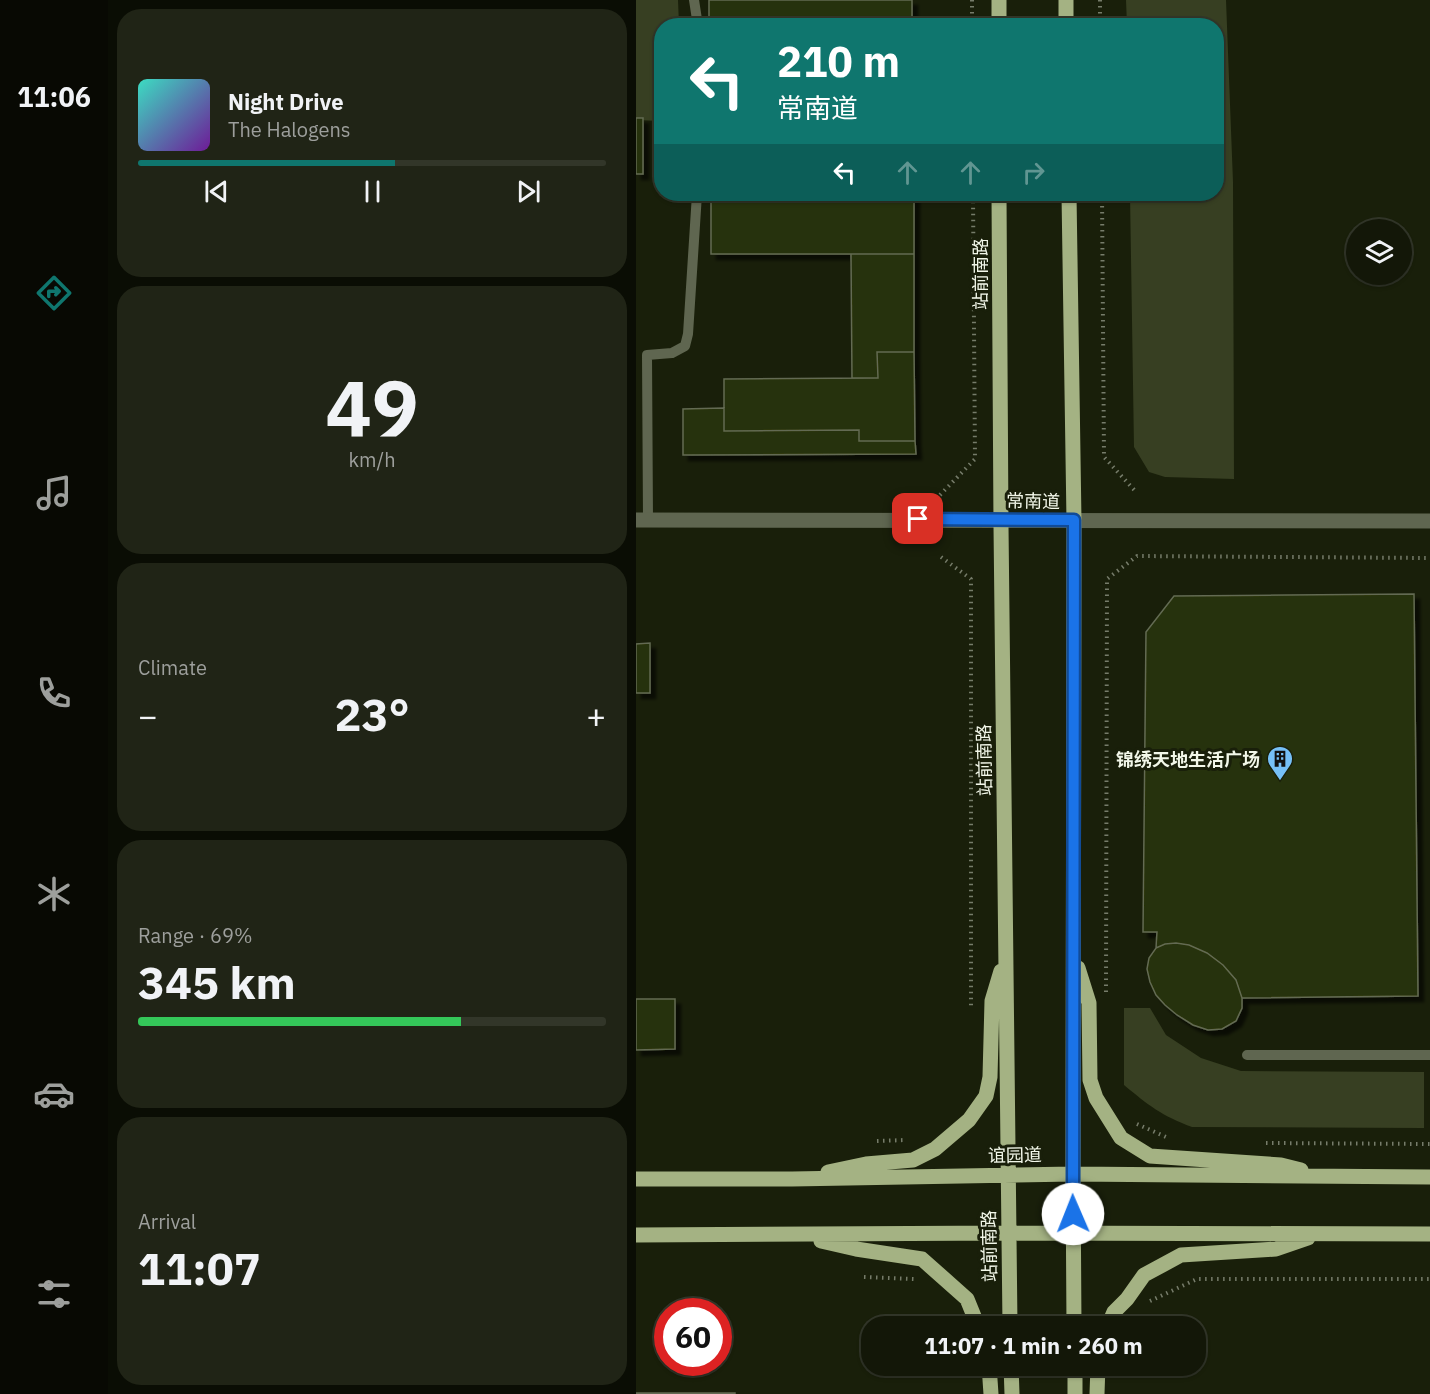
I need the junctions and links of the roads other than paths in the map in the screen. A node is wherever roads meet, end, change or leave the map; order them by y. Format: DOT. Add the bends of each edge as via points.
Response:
graph roads {
  1 [pos="694,0"];
  2 [pos="999,0"];
  3 [pos="1066,0"];
  4 [pos="697,18"];
  5 [pos="999,18"];
  6 [pos="1066,18"];
  7 [pos="697,201"];
  8 [pos="999,201"];
  9 [pos="1069,201"];
  10 [pos="642,355"];
  11 [pos="642,520"];
  12 [pos="1001,520"];
  13 [pos="1074,520"];
  14 [pos="1430,521"];
  15 [pos="1006,953"];
  16 [pos="1073,954"];
  17 [pos="1430,1054"];
  18 [pos="1247,1055"];
  19 [pos="1008,1174"];
  20 [pos="1072,1174"];
  21 [pos="1322,1176"];
  22 [pos="1430,1177"];
  23 [pos="636,1179"];
  24 [pos="792,1179"];
  25 [pos="1008,1233"];
  26 [pos="792,1234"];
  27 [pos="1074,1234"];
  28 [pos="1319,1234"];
  29 [pos="1430,1234"];
  30 [pos="636,1235"];
  31 [pos="974,1316"];
  32 [pos="1010,1316"];
  33 [pos="1074,1316"];
  34 [pos="1112,1316"];
  35 [pos="990,1376"];
  36 [pos="1011,1376"];
  37 [pos="1075,1376"];
  38 [pos="1098,1376"];
  39 [pos="991,1394"];
  40 [pos="1011,1394"];
  41 [pos="1075,1394"];
  42 [pos="1097,1394"];
  1 -- 4 [label="lane"];
  2 -- 5 [label="main road"];
  3 -- 6 [label="main road"];
  7 -- 10 [label="lane" via="685,346 672,353"];
  8 -- 12 [label="main road, 站前南路"];
  9 -- 13 [label="main road"];
  10 -- 11 [label="lane"];
  11 -- 12 [label="street, 常南道"];
  12 -- 13 [label="street, 常南道"];
  12 -- 15 [label="main road, 站前南路"];
  13 -- 14 [label="street, 常南道"];
  13 -- 16 [label="main road"];
  15 -- 19 [label="main road, 站前南路"];
  15 -- 24 [label="main road" via="992,1001 986,1096 969,1120 935,1149 913,1160 866,1164"];
  16 -- 20 [label="main road"];
  16 -- 21 [label="main road" via="1089,1003 1090,1080 1096,1098 1121,1138 1150,1156 1281,1165"];
  17 -- 18 [label="lane"];
  19 -- 20 [label="main road, 谊园道"];
  19 -- 24 [label="main road, 谊园道"];
  19 -- 25 [label="main road, 站前南路"];
  20 -- 21 [label="main road, 谊园道"];
  20 -- 27 [label="main road"];
  21 -- 22 [label="main road, 谊园道"];
  23 -- 24 [label="main road, 谊园道"];
  25 -- 26 [label="main road"];
  25 -- 27 [label="main road"];
  25 -- 32 [label="main road, 站前南路"];
  26 -- 30 [label="main road"];
  26 -- 31 [label="main road" via="922,1259 967,1299"];
  27 -- 28 [label="main road"];
  27 -- 33 [label="main road"];
  28 -- 29 [label="main road"];
  28 -- 34 [label="main road" via="1276,1249 1181,1255 1144,1275"];
  35 -- 39 [label="main road"];
  36 -- 40 [label="main road"];
  37 -- 41 [label="main road"];
  38 -- 42 [label="main road"];
}
